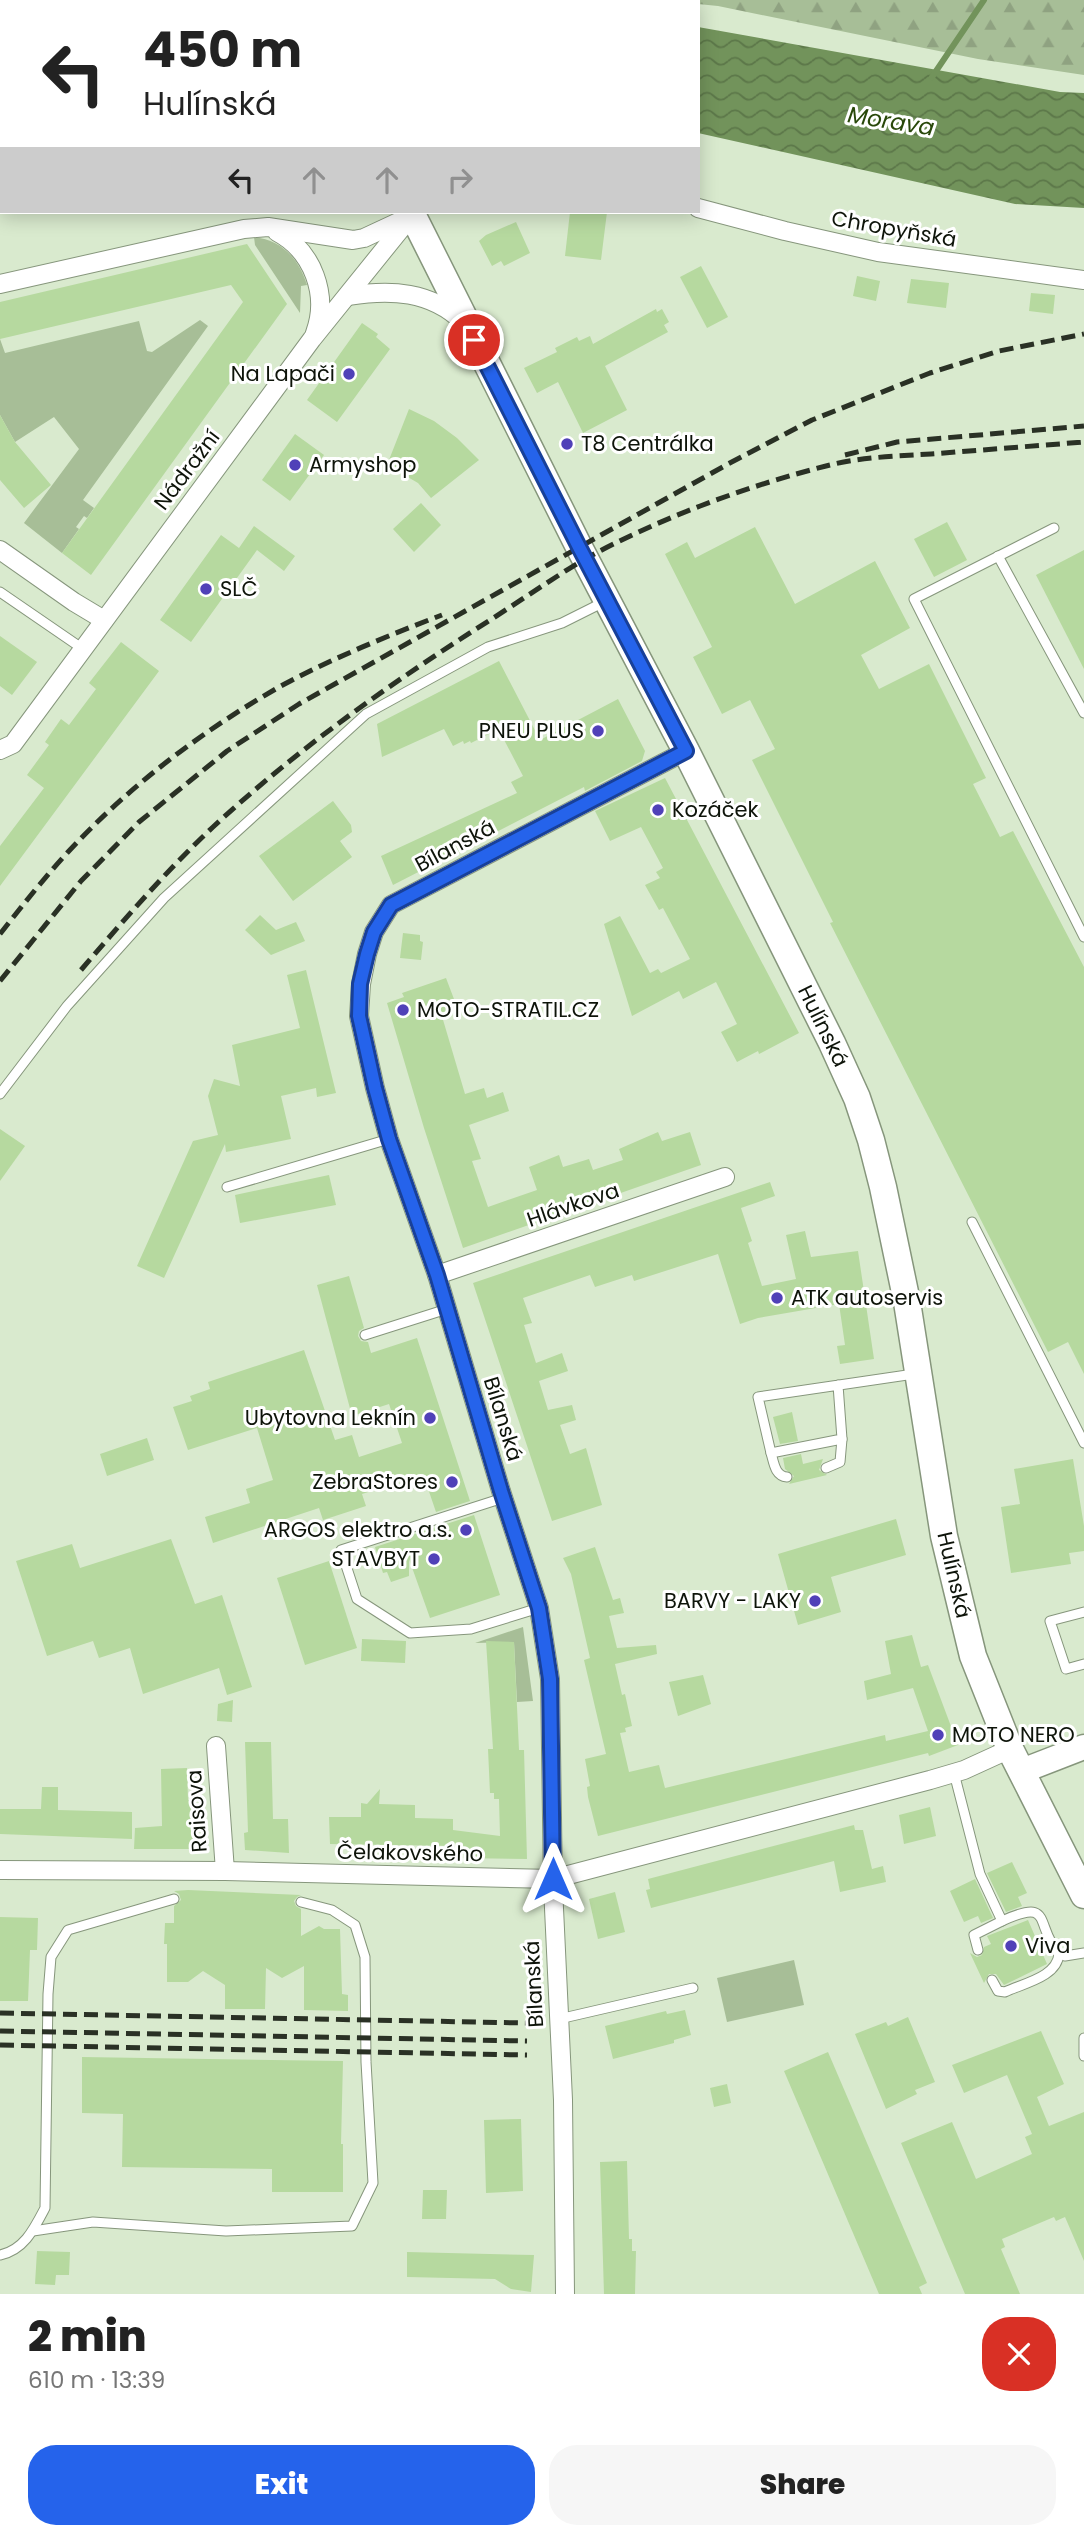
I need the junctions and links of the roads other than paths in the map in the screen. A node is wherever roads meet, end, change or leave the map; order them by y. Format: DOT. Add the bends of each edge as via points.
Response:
graph roads {
  1 [pos="700,209"];
  2 [pos="414,214"];
  3 [pos="415,214"];
  4 [pos="416,214"];
  5 [pos="268,227"];
  6 [pos="1084,280"];
  7 [pos="0,285"];
  8 [pos="349,296"];
  9 [pos="467,326"];
  10 [pos="312,339"];
  11 [pos="1054,528"];
  12 [pos="0,550"];
  13 [pos="999,556"];
  14 [pos="0,592"];
  15 [pos="607,601"];
  16 [pos="104,620"];
  17 [pos="83,649"];
  18 [pos="1084,713"];
  19 [pos="0,750"];
  20 [pos="686,751"];
  21 [pos="1084,937"];
  22 [pos="0,1094"];
  23 [pos="389,1139"];
  24 [pos="725,1177"];
  25 [pos="227,1187"];
  26 [pos="972,1222"];
  27 [pos="437,1275"];
  28 [pos="447,1309"];
  29 [pos="365,1335"];
  30 [pos="918,1373"];
  31 [pos="838,1385"];
  32 [pos="842,1438"];
  33 [pos="1084,1443"];
  34 [pos="771,1453"];
  35 [pos="825,1468"];
  36 [pos="787,1477"];
  37 [pos="503,1497"];
  38 [pos="539,1608"];
  39 [pos="1084,1612"];
  40 [pos="1084,1664"];
  41 [pos="216,1746"];
  42 [pos="1084,1747"];
  43 [pos="1016,1760"];
  44 [pos="954,1773"];
  45 [pos="0,1870"];
  46 [pos="225,1871"];
  47 [pos="553,1879"];
  48 [pos="1084,1895"];
  49 [pos="174,1899"];
  50 [pos="301,1902"];
  51 [pos="1002,1921"];
  52 [pos="978,1950"];
  53 [pos="1084,1953"];
  54 [pos="1059,1954"];
  55 [pos="992,1980"];
  56 [pos="693,1988"];
  57 [pos="559,2019"];
  58 [pos="1084,2038"];
  59 [pos="1084,2056"];
  60 [pos="33,2231"];
  61 [pos="0,2255"];
  62 [pos="565,2294"];
  1 -- 6 [label="street, Chropyňská" via="878,253"];
  2 -- 5 [label="street" via="353,240"];
  3 -- 8 [label="street, Nádražní"];
  4 -- 9 [label="main road, Hulínská"];
  5 -- 7 [label="street"];
  5 -- 10 [label="street" via="294,243 318,281 320,310"];
  8 -- 9 [label="street" via="378,291 410,294 439,304"];
  8 -- 10 [label="street, Nádražní"];
  9 -- 15 [label="main road, Hulínská"];
  10 -- 16 [label="street, Nádražní"];
  11 -- 13 [label="lane"];
  12 -- 16 [label="street"];
  13 -- 18 [label="lane"];
  13 -- 21 [label="lane" via="914,599"];
  14 -- 17 [label="lane"];
  15 -- 20 [label="main road, Hulínská"];
  15 -- 22 [label="lane" via="562,623 488,647 366,714 164,898 67,1006"];
  16 -- 17 [label="street, Nádražní"];
  17 -- 19 [label="street, Nádražní" via="13,744"];
  20 -- 23 [label="street, Bílanská" via="391,905 367,954 359,1016"];
  20 -- 30 [label="main road, Hulínská" via="857,1098 883,1187"];
  23 -- 25 [label="lane"];
  23 -- 27 [label="street, Bílanská"];
  24 -- 27 [label="street, Hlávkova"];
  26 -- 33 [label="lane"];
  27 -- 28 [label="street, Bílanská"];
  28 -- 29 [label="lane"];
  28 -- 37 [label="street, Bílanská"];
  30 -- 31 [label="lane"];
  30 -- 43 [label="main road, Hulínská" via="944,1536 973,1656"];
  31 -- 32 [label="lane"];
  31 -- 34 [label="lane" via="758,1397"];
  32 -- 34 [label="lane"];
  32 -- 35 [label="lane" via="840,1462"];
  34 -- 36 [label="lane" via="776,1472"];
  37 -- 38 [label="street, Bílanská"];
  37 -- 38 [label="lane" via="341,1550 350,1578 357,1599 410,1633 471,1629"];
  38 -- 47 [label="street, Bílanská" via="550,1679"];
  39 -- 40 [label="lane" via="1050,1621 1066,1669"];
  41 -- 46 [label="street, Raisova"];
  42 -- 43 [label="main road"];
  43 -- 44 [label="street, Čelakovského"];
  43 -- 48 [label="main road, Hulínská"];
  44 -- 47 [label="street, Čelakovského"];
  44 -- 51 [label="lane" via="980,1874"];
  45 -- 46 [label="street, Čelakovského"];
  46 -- 47 [label="street, Čelakovského"];
  47 -- 57 [label="street, Bílanská"];
  49 -- 60 [label="lane" via="68,1930 51,1957 45,2208"];
  50 -- 60 [label="lane" via="332,1910 355,1924 365,1956 373,2183 352,2226 226,2231 93,2222"];
  51 -- 52 [label="lane" via="974,1935"];
  51 -- 54 [label="lane" via="1025,1910 1037,1914"];
  53 -- 54 [label="lane"];
  54 -- 55 [label="lane" via="1052,1970 1005,1992"];
  56 -- 57 [label="lane"];
  57 -- 62 [label="street, Bílanská"];
  58 -- 59 [label="lane"];
  60 -- 61 [label="lane" via="20,2247"];
}
